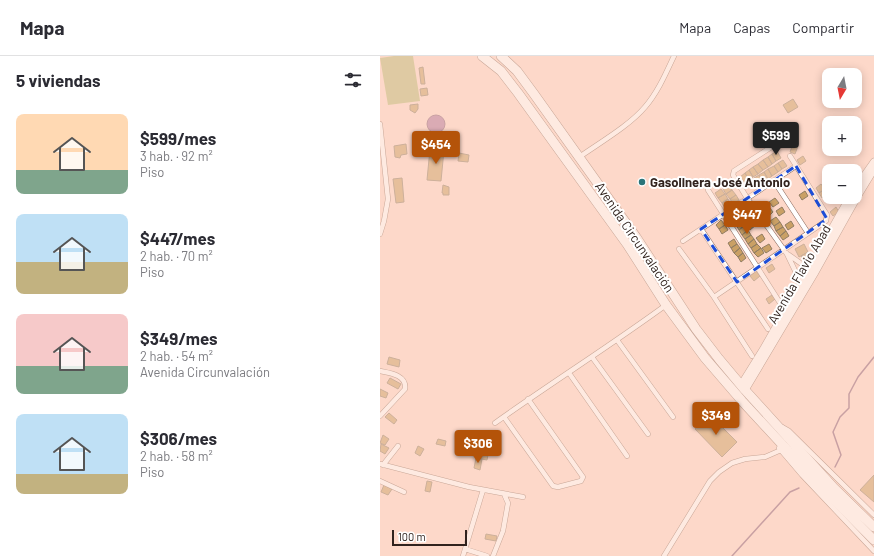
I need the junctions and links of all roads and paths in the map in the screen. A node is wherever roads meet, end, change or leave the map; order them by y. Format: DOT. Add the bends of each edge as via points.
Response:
graph roads {
  1 [pos="482,56"];
  2 [pos="501,56"];
  3 [pos="674,56"];
  4 [pos="380,124"];
  5 [pos="776,144"];
  6 [pos="790,156"];
  7 [pos="578,158"];
  8 [pos="874,162"];
  9 [pos="796,166"];
  10 [pos="874,169"];
  11 [pos="590,174"];
  12 [pos="380,177"];
  13 [pos="386,178"];
  14 [pos="862,179"];
  15 [pos="581,180"];
  16 [pos="774,181"];
  17 [pos="708,190"];
  18 [pos="747,198"];
  19 [pos="846,204"];
  20 [pos="723,214"];
  21 [pos="624,220"];
  22 [pos="614,227"];
  23 [pos="701,229"];
  24 [pos="808,233"];
  25 [pos="380,234"];
  26 [pos="683,241"];
  27 [pos="679,250"];
  28 [pos="784,250"];
  29 [pos="787,254"];
  30 [pos="652,262"];
  31 [pos="642,267"];
  32 [pos="758,268"];
  33 [pos="812,272"];
  34 [pos="737,282"];
  35 [pos="804,286"];
  36 [pos="714,297"];
  37 [pos="666,305"];
  38 [pos="782,306"];
  39 [pos="768,329"];
  40 [pos="617,340"];
  41 [pos="752,356"];
  42 [pos="592,357"];
  43 [pos="380,371"];
  44 [pos="569,374"];
  45 [pos="743,387"];
  46 [pos="528,399"];
  47 [pos="380,416"];
  48 [pos="504,417"];
  49 [pos="673,417"];
  50 [pos="495,423"];
  51 [pos="776,424"];
  52 [pos="769,431"];
  53 [pos="648,434"];
  54 [pos="398,446"];
  55 [pos="781,450"];
  56 [pos="627,456"];
  57 [pos="382,464"];
  58 [pos="380,481"];
  59 [pos="483,490"];
  60 [pos="404,492"];
  61 [pos="504,494"];
  62 [pos="523,497"];
  63 [pos="874,516"];
  64 [pos="874,528"];
  65 [pos="874,540"];
  66 [pos="465,549"];
  67 [pos="874,551"];
  68 [pos="463,556"];
  69 [pos="486,556"];
  70 [pos="493,556"];
  71 [pos="664,556"];
  1 -- 15 [label="highway, Avenida Circunvalación" via="509,80"];
  2 -- 7 [label="highway, Avenida Circunvalación" via="517,71"];
  3 -- 7 [label="street" via="660,86 645,107 632,120"];
  4 -- 13 [label="street"];
  5 -- 18 [label="street" via="734,171 733,175"];
  6 -- 9 [label="street"];
  7 -- 11 [label="highway, Avenida Circunvalación"];
  8 -- 14 [label="street"];
  9 -- 16 [label="street"];
  9 -- 24 [label="street" via="827,215 826,221"];
  10 -- 33 [label="street, Avenida Flavio Abad"];
  11 -- 15 [label="highway"];
  11 -- 21 [label="highway, Avenida Circunvalación"];
  12 -- 13 [label="street"];
  13 -- 25 [label="street" via="388,204"];
  15 -- 22 [label="highway, Avenida Circunvalación"];
  16 -- 18 [label="street"];
  16 -- 24 [label="street"];
  17 -- 20 [label="street"];
  18 -- 20 [label="street"];
  18 -- 28 [label="street"];
  19 -- 33 [label="street, Avenida Flavio Abad"];
  20 -- 23 [label="street"];
  20 -- 32 [label="street"];
  21 -- 22 [label="highway"];
  21 -- 30 [label="highway, Avenida Circunvalación"];
  22 -- 31 [label="highway, Avenida Circunvalación"];
  23 -- 26 [label="street"];
  23 -- 34 [label="street"];
  24 -- 28 [label="street"];
  27 -- 36 [label="street"];
  28 -- 29 [label="street"];
  28 -- 32 [label="street"];
  29 -- 33 [label="street"];
  29 -- 35 [label="street"];
  30 -- 31 [label="highway"];
  30 -- 45 [label="highway, Avenida Circunvalación" via="696,329"];
  31 -- 37 [label="highway, Avenida Circunvalación"];
  32 -- 34 [label="street"];
  32 -- 38 [label="street"];
  33 -- 35 [label="street, Avenida Flavio Abad"];
  34 -- 36 [label="street"];
  34 -- 39 [label="street"];
  35 -- 45 [label="street, Avenida Flavio Abad"];
  36 -- 41 [label="street"];
  37 -- 40 [label="street"];
  37 -- 52 [label="highway, Avenida Circunvalación" via="705,358"];
  40 -- 42 [label="street"];
  40 -- 49 [label="street"];
  42 -- 44 [label="street"];
  42 -- 53 [label="street"];
  43 -- 47 [label="street" via="400,377 406,385"];
  44 -- 46 [label="street"];
  44 -- 56 [label="street"];
  45 -- 51 [label="highway, Avenida Circunvalación"];
  46 -- 48 [label="street"];
  46 -- 48 [label="street" via="583,477 581,481 553,486"];
  48 -- 50 [label="street"];
  51 -- 63 [label="street, Avenida Circunvalación" via="789,430"];
  51 -- 64 [label="highway, Avenida Circunvalación"];
  52 -- 55 [label="street, Avenida Circunvalación"];
  52 -- 65 [label="highway, Avenida Circunvalación"];
  54 -- 57 [label="street"];
  55 -- 67 [label="street, Avenida Circunvalación"];
  55 -- 71 [label="street" via="765,457 732,463 719,472 710,481"];
  57 -- 59 [label="street"];
  58 -- 60 [label="street"];
  59 -- 61 [label="street"];
  59 -- 66 [label="street"];
  61 -- 62 [label="street"];
  61 -- 70 [label="street" via="508,503 503,531"];
  66 -- 68 [label="street"];
  66 -- 69 [label="street"];
}
